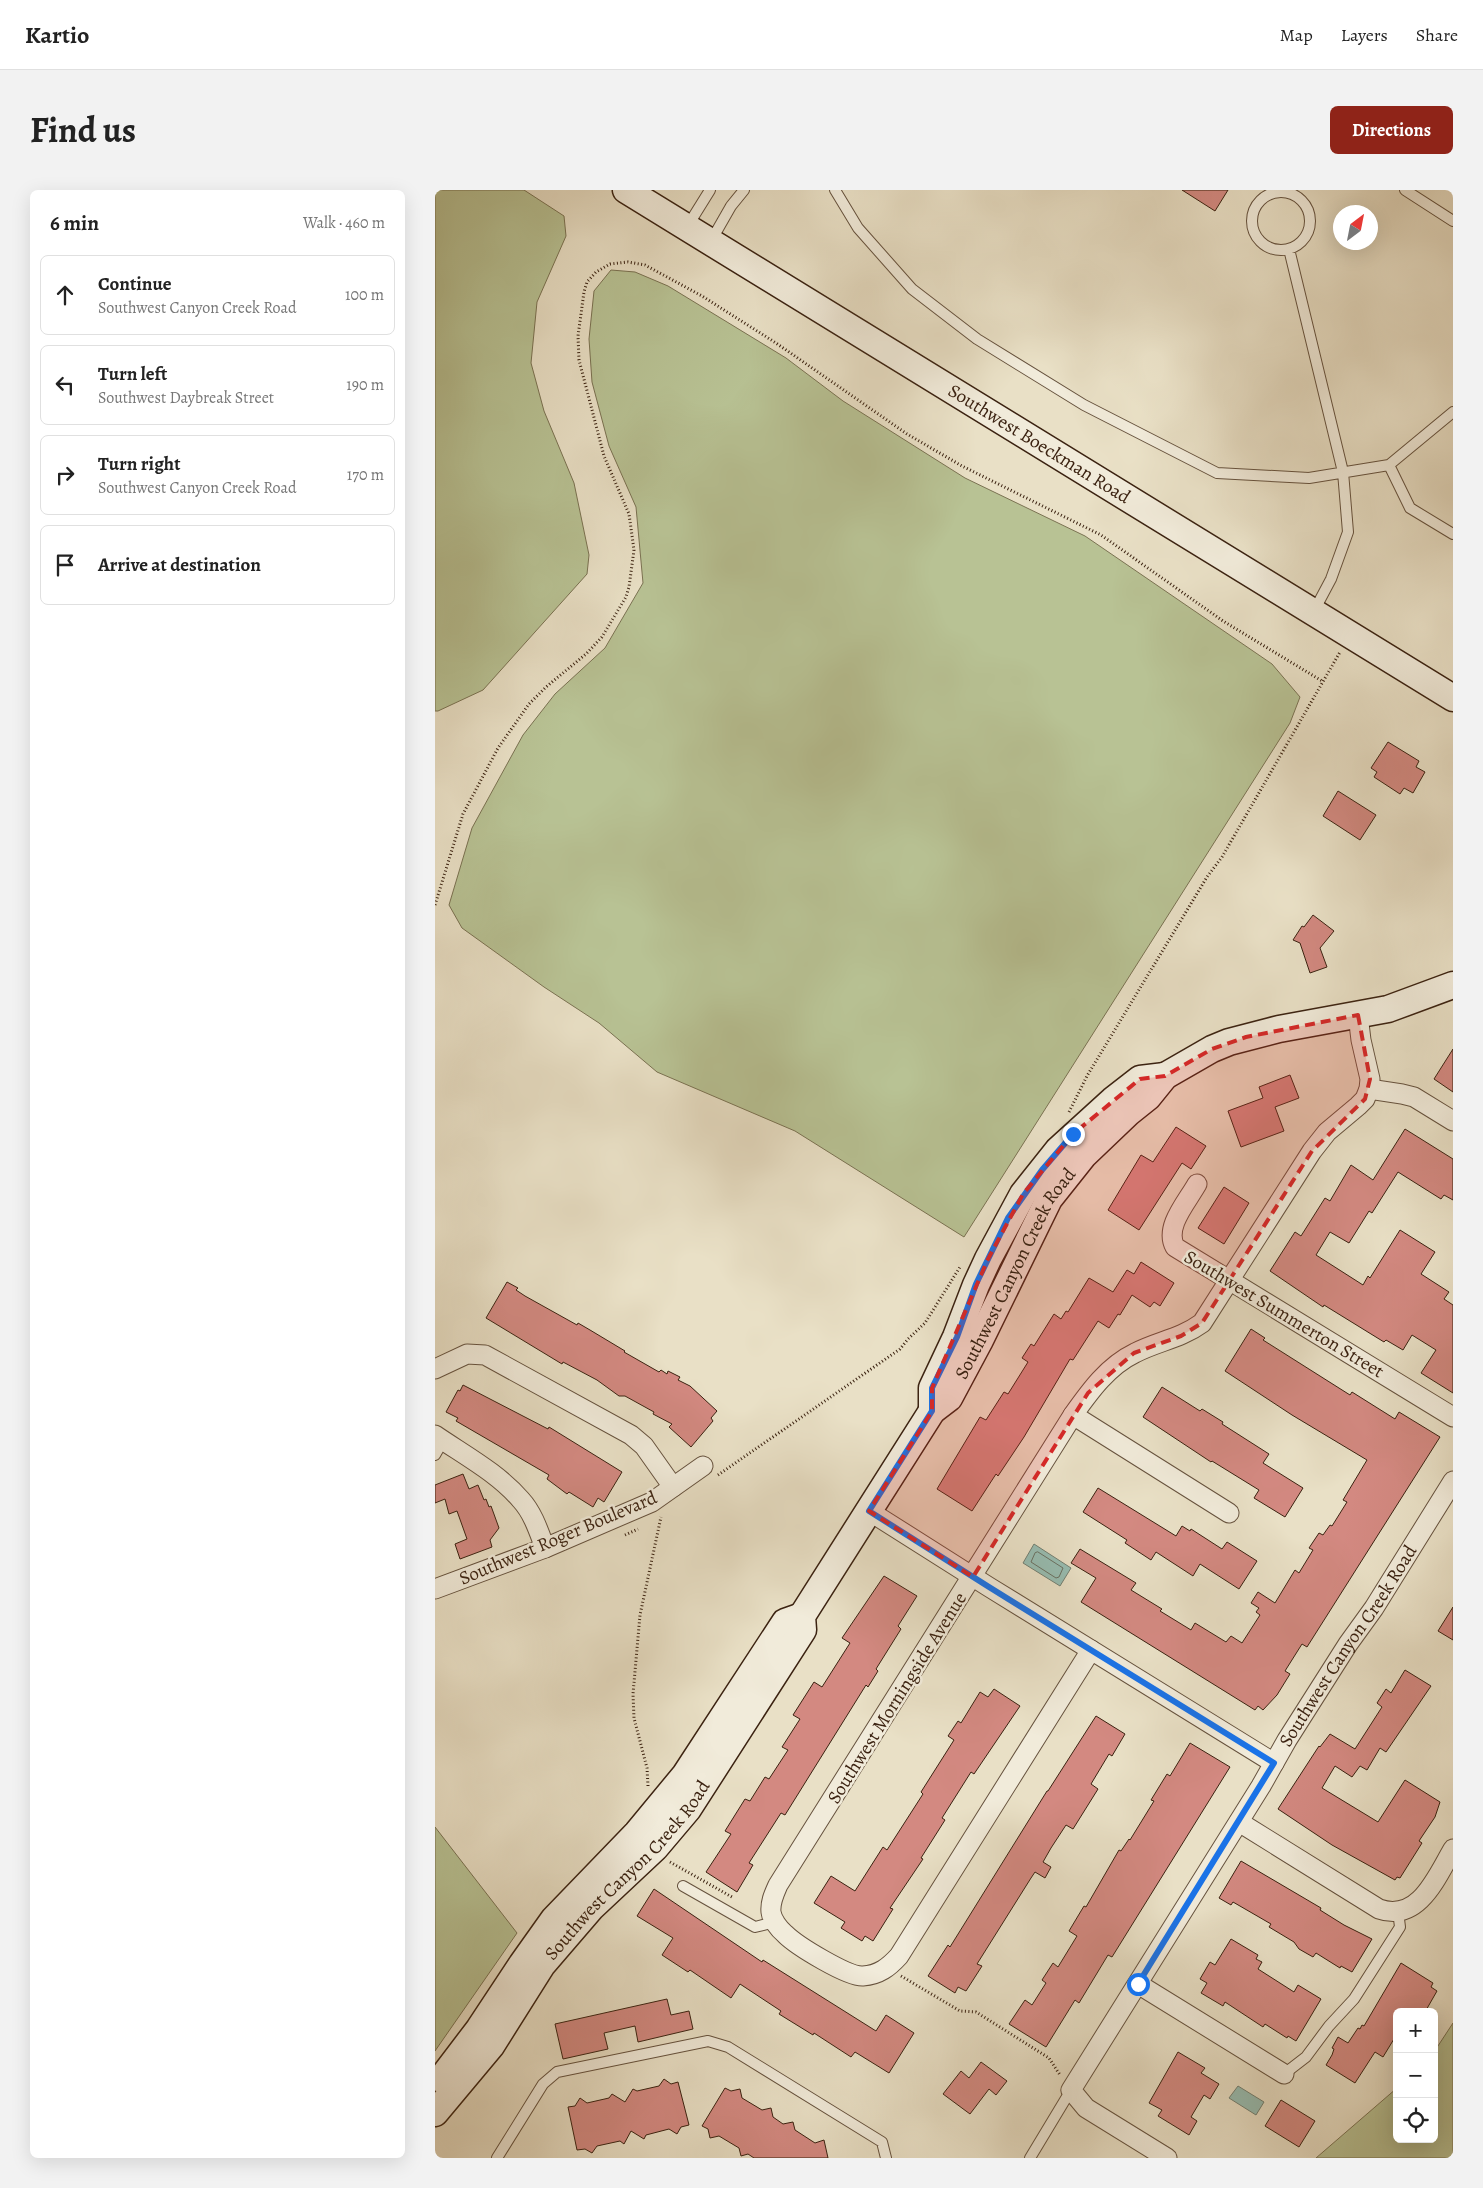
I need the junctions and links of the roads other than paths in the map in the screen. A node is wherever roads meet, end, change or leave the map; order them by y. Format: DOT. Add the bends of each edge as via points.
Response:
graph roads {
  1 [pos="626,190"];
  2 [pos="710,190"];
  3 [pos="744,190"];
  4 [pos="835,190"];
  5 [pos="1405,190"];
  6 [pos="1453,221"];
  7 [pos="687,227"];
  8 [pos="711,242"];
  9 [pos="1289,249"];
  10 [pos="1453,412"];
  11 [pos="1389,465"];
  12 [pos="1343,472"];
  13 [pos="1453,534"];
  14 [pos="1313,612"];
  15 [pos="1453,698"];
  16 [pos="1453,985"];
  17 [pos="1358,1015"];
  18 [pos="1165,1076"];
  19 [pos="1369,1090"];
  20 [pos="1453,1121"];
  21 [pos="1197,1184"];
  22 [pos="1230,1281"];
  23 [pos="435,1369"];
  24 [pos="932,1411"];
  25 [pos="1073,1415"];
  26 [pos="1453,1417"];
  27 [pos="438,1443"];
  28 [pos="709,1471"];
  29 [pos="1453,1481"];
  30 [pos="673,1486"];
  31 [pos="869,1511"];
  32 [pos="1229,1513"];
  33 [pos="545,1548"];
  34 [pos="973,1577"];
  35 [pos="435,1589"];
  36 [pos="802,1616"];
  37 [pos="1091,1650"];
  38 [pos="1274,1763"];
  39 [pos="1239,1822"];
  40 [pos="1453,1849"];
  41 [pos="683,1886"];
  42 [pos="1398,1911"];
  43 [pos="775,1922"];
  44 [pos="1138,1984"];
  45 [pos="1284,2074"];
  46 [pos="435,2087"];
  47 [pos="1071,2090"];
  48 [pos="435,2113"];
  49 [pos="497,2158"];
  50 [pos="886,2158"];
  51 [pos="1030,2158"];
  52 [pos="1167,2158"];
  1 -- 7 [label="main road, Southwest Boeckman Road"];
  2 -- 7 [label="lane"];
  3 -- 8 [label="lane"];
  4 -- 12 [label="lane" via="858,228 912,289 977,339 1084,405 1217,473 1309,478"];
  5 -- 6 [label="lane"];
  7 -- 8 [label="main road, Southwest Boeckman Road"];
  8 -- 14 [label="main road, Southwest Boeckman Road"];
  9 -- 9 [label="lane" via="1263,244 1253,229 1253,211 1264,197 1272,193 1291,193 1305,204 1309,212 1304,239"];
  9 -- 12 [label="lane"];
  10 -- 11 [label="lane"];
  11 -- 12 [label="lane"];
  11 -- 13 [label="lane" via="1410,508"];
  12 -- 14 [label="lane" via="1348,532 1331,579"];
  14 -- 15 [label="main road, Southwest Boeckman Road"];
  16 -- 17 [label="main road, Southwest Canyon Creek Road" via="1406,1003"];
  17 -- 18 [label="main road, Southwest Canyon Creek Road" via="1229,1042"];
  17 -- 19 [label="street" via="1370,1079"];
  18 -- 24 [label="main road, Southwest Canyon Creek Road" via="1148,1097 1083,1155 1049,1199 949,1398"];
  18 -- 24 [label="main road, Southwest Canyon Creek Road" via="1140,1079 1113,1100 1073,1134 1023,1194 976,1284 957,1337 932,1388"];
  19 -- 20 [label="street" via="1414,1097"];
  19 -- 22 [label="street, Southwest Morningside Avenue" via="1312,1151"];
  21 -- 22 [label="street, Southwest Summerton Street" via="1177,1218 1171,1240 1175,1247"];
  22 -- 25 [label="street, Southwest Morningside Avenue" via="1202,1323 1181,1336 1134,1353 1116,1365"];
  22 -- 26 [label="street, Southwest Summerton Street"];
  23 -- 30 [label="street" via="467,1354 485,1355 631,1435 644,1446"];
  24 -- 31 [label="main road, Southwest Canyon Creek Road"];
  25 -- 32 [label="street"];
  25 -- 34 [label="street, Southwest Morningside Avenue"];
  27 -- 33 [label="street" via="501,1481 522,1500"];
  28 -- 30 [label="street, Southwest Roger Boulevard"];
  29 -- 38 [label="street, Southwest Canyon Creek Road"];
  30 -- 33 [label="street, Southwest Roger Boulevard" via="652,1502"];
  31 -- 34 [label="street"];
  31 -- 36 [label="main road, Southwest Canyon Creek Road"];
  33 -- 35 [label="street, Southwest Roger Boulevard"];
  34 -- 37 [label="street"];
  34 -- 43 [label="street, Southwest Morningside Avenue" via="778,1886 772,1898 771,1912"];
  36 -- 46 [label="main road, Southwest Canyon Creek Road" via="785,1622 685,1775 653,1815 554,1919"];
  36 -- 48 [label="main road, Southwest Canyon Creek Road" via="803,1630 693,1801 655,1848 591,1908 542,1965 491,2046"];
  37 -- 38 [label="street"];
  37 -- 43 [label="street" via="899,1956 887,1968 861,1977 844,1972 786,1935"];
  38 -- 39 [label="street, Southwest Canyon Creek Road"];
  39 -- 42 [label="street" via="1379,1909"];
  39 -- 44 [label="street, Southwest Canyon Creek Road"];
  40 -- 42 [label="street" via="1421,1900"];
  41 -- 43 [label="lane" via="755,1927"];
  42 -- 45 [label="lane" via="1400,1927 1354,1999 1306,2057"];
  44 -- 45 [label="street"];
  44 -- 47 [label="street, Southwest Canyon Creek Road"];
  47 -- 51 [label="lane"];
  47 -- 52 [label="street" via="1086,2108"];
  49 -- 50 [label="lane" via="543,2084 557,2072 708,2041 728,2047 882,2142"];
}
